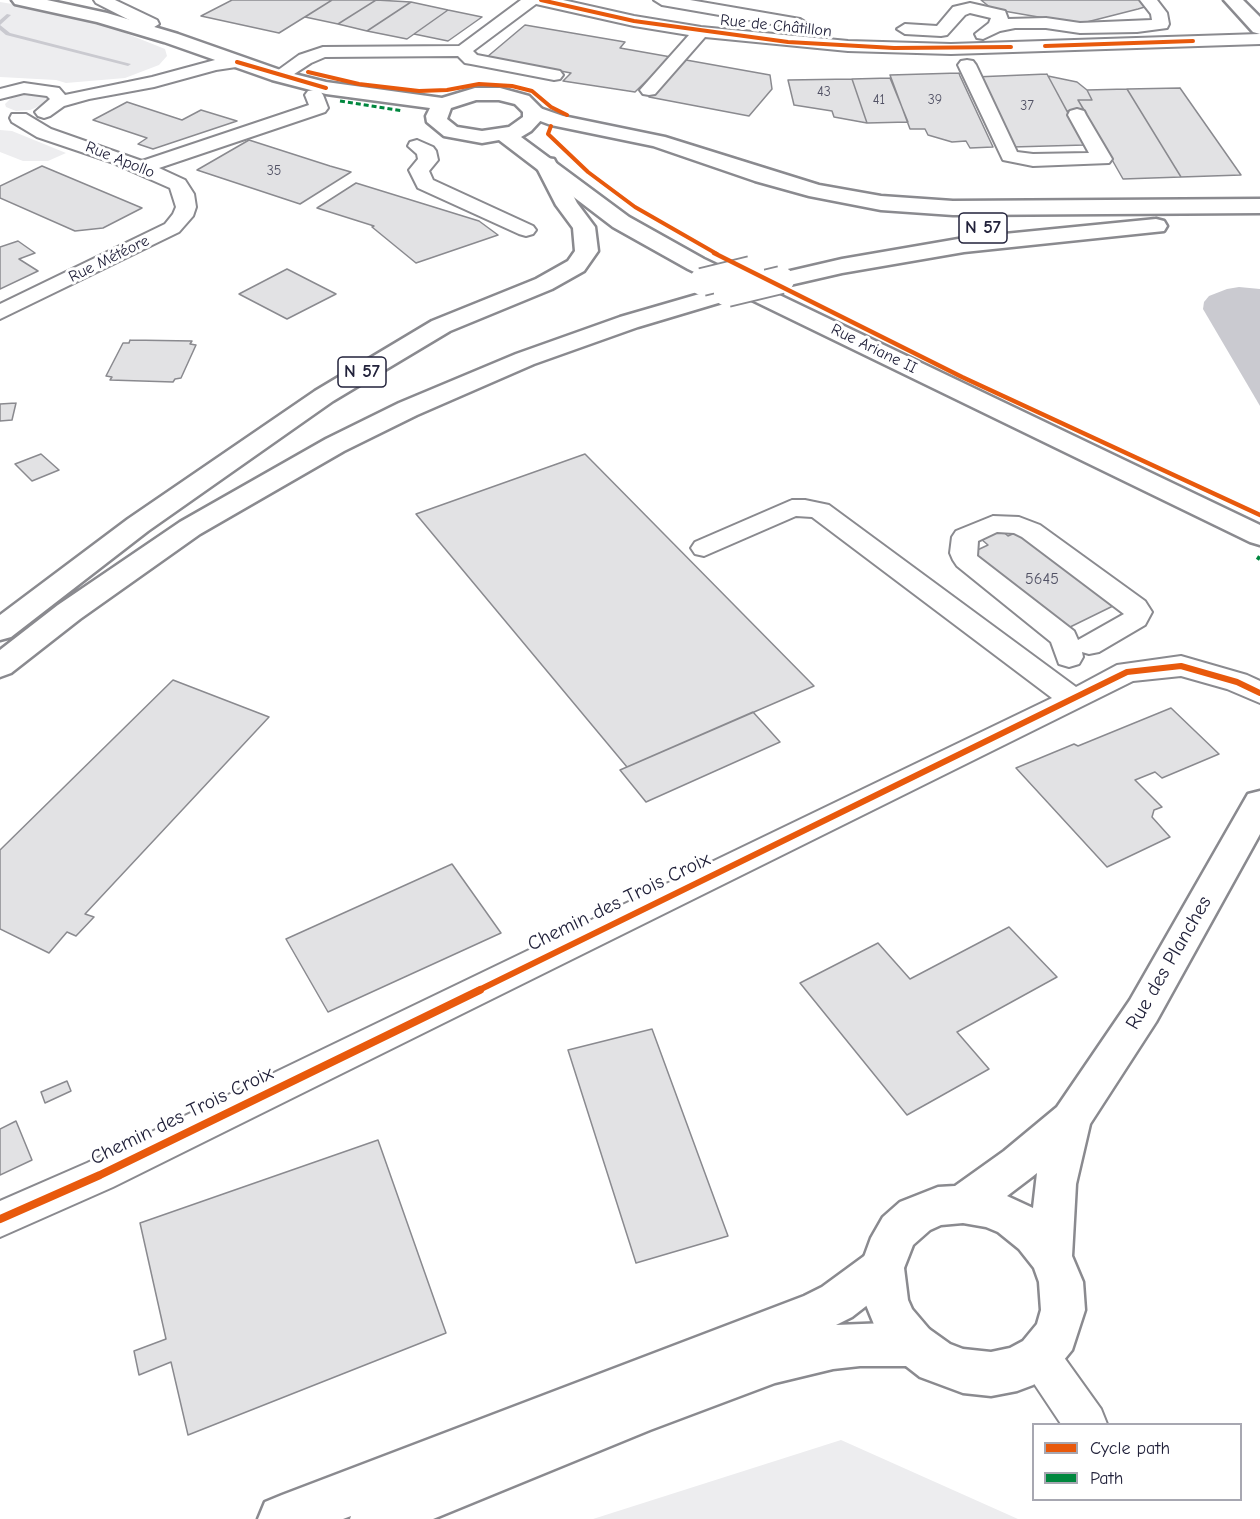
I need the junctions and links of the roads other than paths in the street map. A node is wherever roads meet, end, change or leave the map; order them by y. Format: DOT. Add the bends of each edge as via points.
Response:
graph roads {
  1 [pos="21,0"];
  2 [pos="64,0"];
  3 [pos="102,0"];
  4 [pos="531,0"];
  5 [pos="541,0"];
  6 [pos="662,0"];
  7 [pos="1148,0"];
  8 [pos="1233,0"];
  9 [pos="717,10"];
  10 [pos="1015,23"];
  11 [pos="151,24"];
  12 [pos="814,25"];
  13 [pos="995,27"];
  14 [pos="885,28"];
  15 [pos="1260,28"];
  16 [pos="701,32"];
  17 [pos="171,38"];
  18 [pos="1260,39"];
  19 [pos="788,42"];
  20 [pos="191,45"];
  21 [pos="1084,45"];
  22 [pos="998,47"];
  23 [pos="463,51"];
  24 [pos="785,60"];
  25 [pos="237,62"];
  26 [pos="1006,64"];
  27 [pos="1071,64"];
  28 [pos="967,65"];
  29 [pos="279,75"];
  30 [pos="554,75"];
  31 [pos="649,90"];
  32 [pos="320,92"];
  33 [pos="0,94"];
  34 [pos="52,101"];
  35 [pos="287,104"];
  36 [pos="444,104"];
  37 [pos="534,112"];
  38 [pos="1077,115"];
  39 [pos="451,132"];
  40 [pos="504,134"];
  41 [pos="61,137"];
  42 [pos="546,164"];
  43 [pos="141,168"];
  44 [pos="178,184"];
  45 [pos="1260,206"];
  46 [pos="1214,207"];
  47 [pos="1260,224"];
  48 [pos="526,230"];
  49 [pos="0,312"];
  50 [pos="1260,536"];
  51 [pos="704,548"];
  52 [pos="71,578"];
  53 [pos="0,630"];
  54 [pos="1,665"];
  55 [pos="1088,665"];
  56 [pos="1260,693"];
  57 [pos="1074,700"];
  58 [pos="1260,803"];
  59 [pos="1071,1119"];
  60 [pos="963,1204"];
  61 [pos="0,1219"];
  62 [pos="1051,1256"];
  63 [pos="882,1268"];
  64 [pos="913,1344"];
  65 [pos="1039,1356"];
  66 [pos="1085,1423"];
  67 [pos="282,1519"];
  68 [pos="375,1519"];
  1 -- 17 [label="main road" via="101,17"];
  2 -- 11 [label="main road"];
  3 -- 11 [label="street"];
  4 -- 23 [label="street"];
  5 -- 16 [label="street, Rue de Châtillon"];
  6 -- 9 [label="street"];
  7 -- 10 [label="street" via="1159,13 1161,24 1080,28"];
  8 -- 15 [label="main road"];
  9 -- 12 [label="street"];
  9 -- 19 [label="street" via="709,18 716,24"];
  10 -- 13 [label="street"];
  10 -- 22 [label="street" via="1005,31"];
  11 -- 20 [label="main road"];
  13 -- 14 [label="street" via="999,15 970,8 959,11 941,31"];
  13 -- 22 [label="street" via="984,32 981,40"];
  16 -- 19 [label="street, Rue de Châtillon"];
  16 -- 31 [label="street"];
  17 -- 20 [label="main road"];
  17 -- 34 [label="street" via="180,46 178,56 152,75"];
  18 -- 21 [label="street, Rue de Châtillon"];
  19 -- 22 [label="street, Rue de Châtillon" via="894,48"];
  19 -- 24 [label="street"];
  20 -- 25 [label="main road"];
  21 -- 22 [label="street, Rue de Châtillon"];
  21 -- 27 [label="street" via="1074,54"];
  22 -- 26 [label="street"];
  23 -- 29 [label="street" via="323,52"];
  23 -- 30 [label="street" via="471,59"];
  25 -- 29 [label="main road"];
  25 -- 34 [label="street"];
  28 -- 38 [label="street" via="1010,156 1033,160 1102,159"];
  29 -- 32 [label="main road"];
  32 -- 35 [label="street"];
  32 -- 36 [label="main road"];
  32 -- 43 [label="street" via="319,108"];
  33 -- 34 [label="street" via="24,88"];
  34 -- 41 [label="street"];
  34 -- 41 [label="street, Rue Apollo" via="10,118"];
  36 -- 37 [label="main road" via="469,95 500,94 522,100"];
  36 -- 39 [label="main road" via="436,116 437,122"];
  37 -- 40 [label="main road" via="531,122"];
  37 -- 46 [label="main road" via="558,121 658,141 792,184 871,201 953,207"];
  39 -- 40 [label="main road" via="471,136"];
  39 -- 48 [label="street" via="417,146 426,151 428,160 420,170 425,184"];
  40 -- 42 [label="main road, Rue Ariane II"];
  41 -- 43 [label="street, Rue Apollo"];
  42 -- 50 [label="main road, Rue Ariane II" via="621,222 696,264"];
  42 -- 52 [label="main road, N 57" via="567,205 584,227 586,251 576,266 544,284 441,326 344,384 192,486"];
  43 -- 44 [label="street, Rue Apollo"];
  44 -- 49 [label="street, Rue Météore" via="186,207 172,228"];
  45 -- 46 [label="main road, N 57"];
  46 -- 52 [label="main road, N 57, bridge" via="945,232 813,255 702,282 536,334 382,398 308,434 154,522"];
  47 -- 54 [label="main road, N 57, bridge" via="1154,226 1009,239 896,256 727,293 629,322 525,359 335,445 190,528"];
  51 -- 57 [label="street" via="792,508 820,511"];
  52 -- 53 [label="main road, N 57"];
  55 -- 55 [label="street" via="1135,618 1135,607 1019,525 993,524 965,537 966,560 1064,638"];
  55 -- 56 [label="street, Chemin des Trois Croix" via="1127,672 1181,666"];
  55 -- 57 [label="street, Chemin des Trois Croix"];
  57 -- 61 [label="street, Chemin des Trois Croix" via="100,1175"];
  58 -- 59 [label="main road, Rue des Planches" via="1143,1011"];
  59 -- 60 [label="main road"];
  59 -- 62 [label="main road" via="1055,1184"];
  60 -- 62 [label="main road" via="989,1208 1013,1218"];
  60 -- 63 [label="main road" via="938,1206 915,1216 898,1231"];
  62 -- 65 [label="main road" via="1061,1282 1063,1310 1056,1335"];
  63 -- 64 [label="main road" via="885,1300 896,1323"];
  63 -- 67 [label="main road" via="817,1312"];
  64 -- 65 [label="main road" via="936,1361 963,1371 991,1374 1017,1369"];
  64 -- 68 [label="main road" via="833,1347 775,1361 650,1407"];
  65 -- 66 [label="street"];
}
